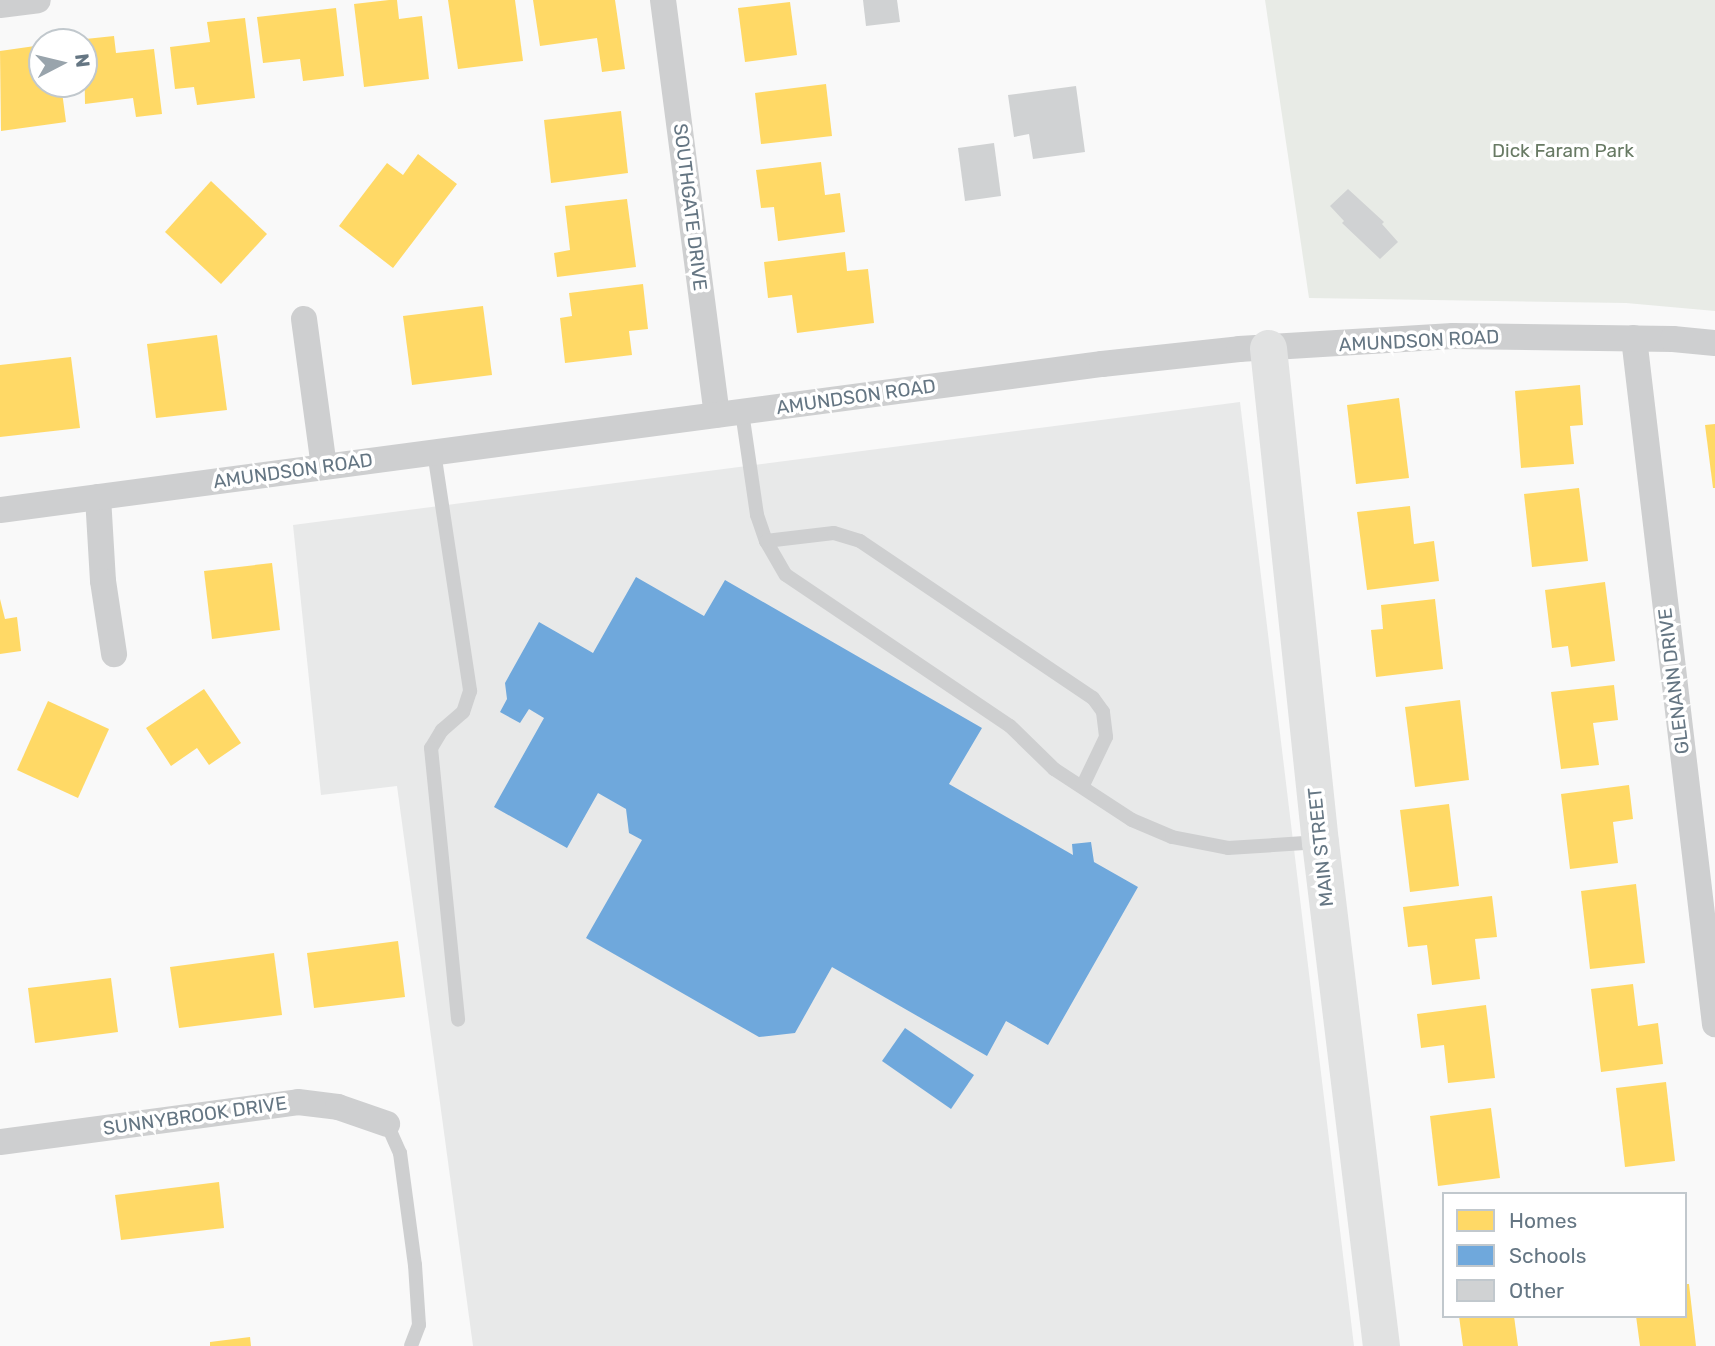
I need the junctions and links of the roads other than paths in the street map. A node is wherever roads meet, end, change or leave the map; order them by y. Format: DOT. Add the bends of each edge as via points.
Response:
graph roads {
  1 [pos="38,0"];
  2 [pos="663,0"];
  3 [pos="0,5"];
  4 [pos="304,318"];
  5 [pos="1634,338"];
  6 [pos="1715,343"];
  7 [pos="1268,348"];
  8 [pos="729,413"];
  9 [pos="435,452"];
  10 [pos="324,467"];
  11 [pos="98,497"];
  12 [pos="0,510"];
  13 [pos="766,541"];
  14 [pos="114,654"];
  15 [pos="1082,787"];
  16 [pos="1320,842"];
  17 [pos="458,1020"];
  18 [pos="1715,1024"];
  19 [pos="387,1124"];
  20 [pos="0,1142"];
  21 [pos="411,1346"];
  22 [pos="1381,1346"];
  1 -- 3 [label="street"];
  2 -- 8 [label="street, SOUTHGATE DRIVE"];
  4 -- 10 [label="street"];
  5 -- 6 [label="street, AMUNDSON ROAD"];
  5 -- 7 [label="street, AMUNDSON ROAD" via="1453,336"];
  5 -- 18 [label="street, GLENANN DRIVE"];
  7 -- 8 [label="street, AMUNDSON ROAD" via="1102,364"];
  7 -- 16 [label="street, MAIN STREET"];
  8 -- 9 [label="street, AMUNDSON ROAD"];
  8 -- 13 [label="lane"];
  9 -- 10 [label="street, AMUNDSON ROAD"];
  9 -- 17 [label="lane" via="470,691 463,712 442,730 431,748"];
  10 -- 11 [label="street, AMUNDSON ROAD"];
  11 -- 12 [label="street, AMUNDSON ROAD"];
  11 -- 14 [label="street" via="103,581"];
  13 -- 15 [label="lane" via="786,575 1010,726 1054,769"];
  13 -- 15 [label="lane" via="834,533 860,541 1093,698 1103,712 1106,737"];
  15 -- 16 [label="lane" via="1132,820 1172,837 1228,848"];
  16 -- 22 [label="street, MAIN STREET"];
  19 -- 20 [label="street, SUNNYBROOK DRIVE" via="338,1107 298,1102"];
  19 -- 21 [label="lane" via="400,1153 415,1265 419,1325"];
}
